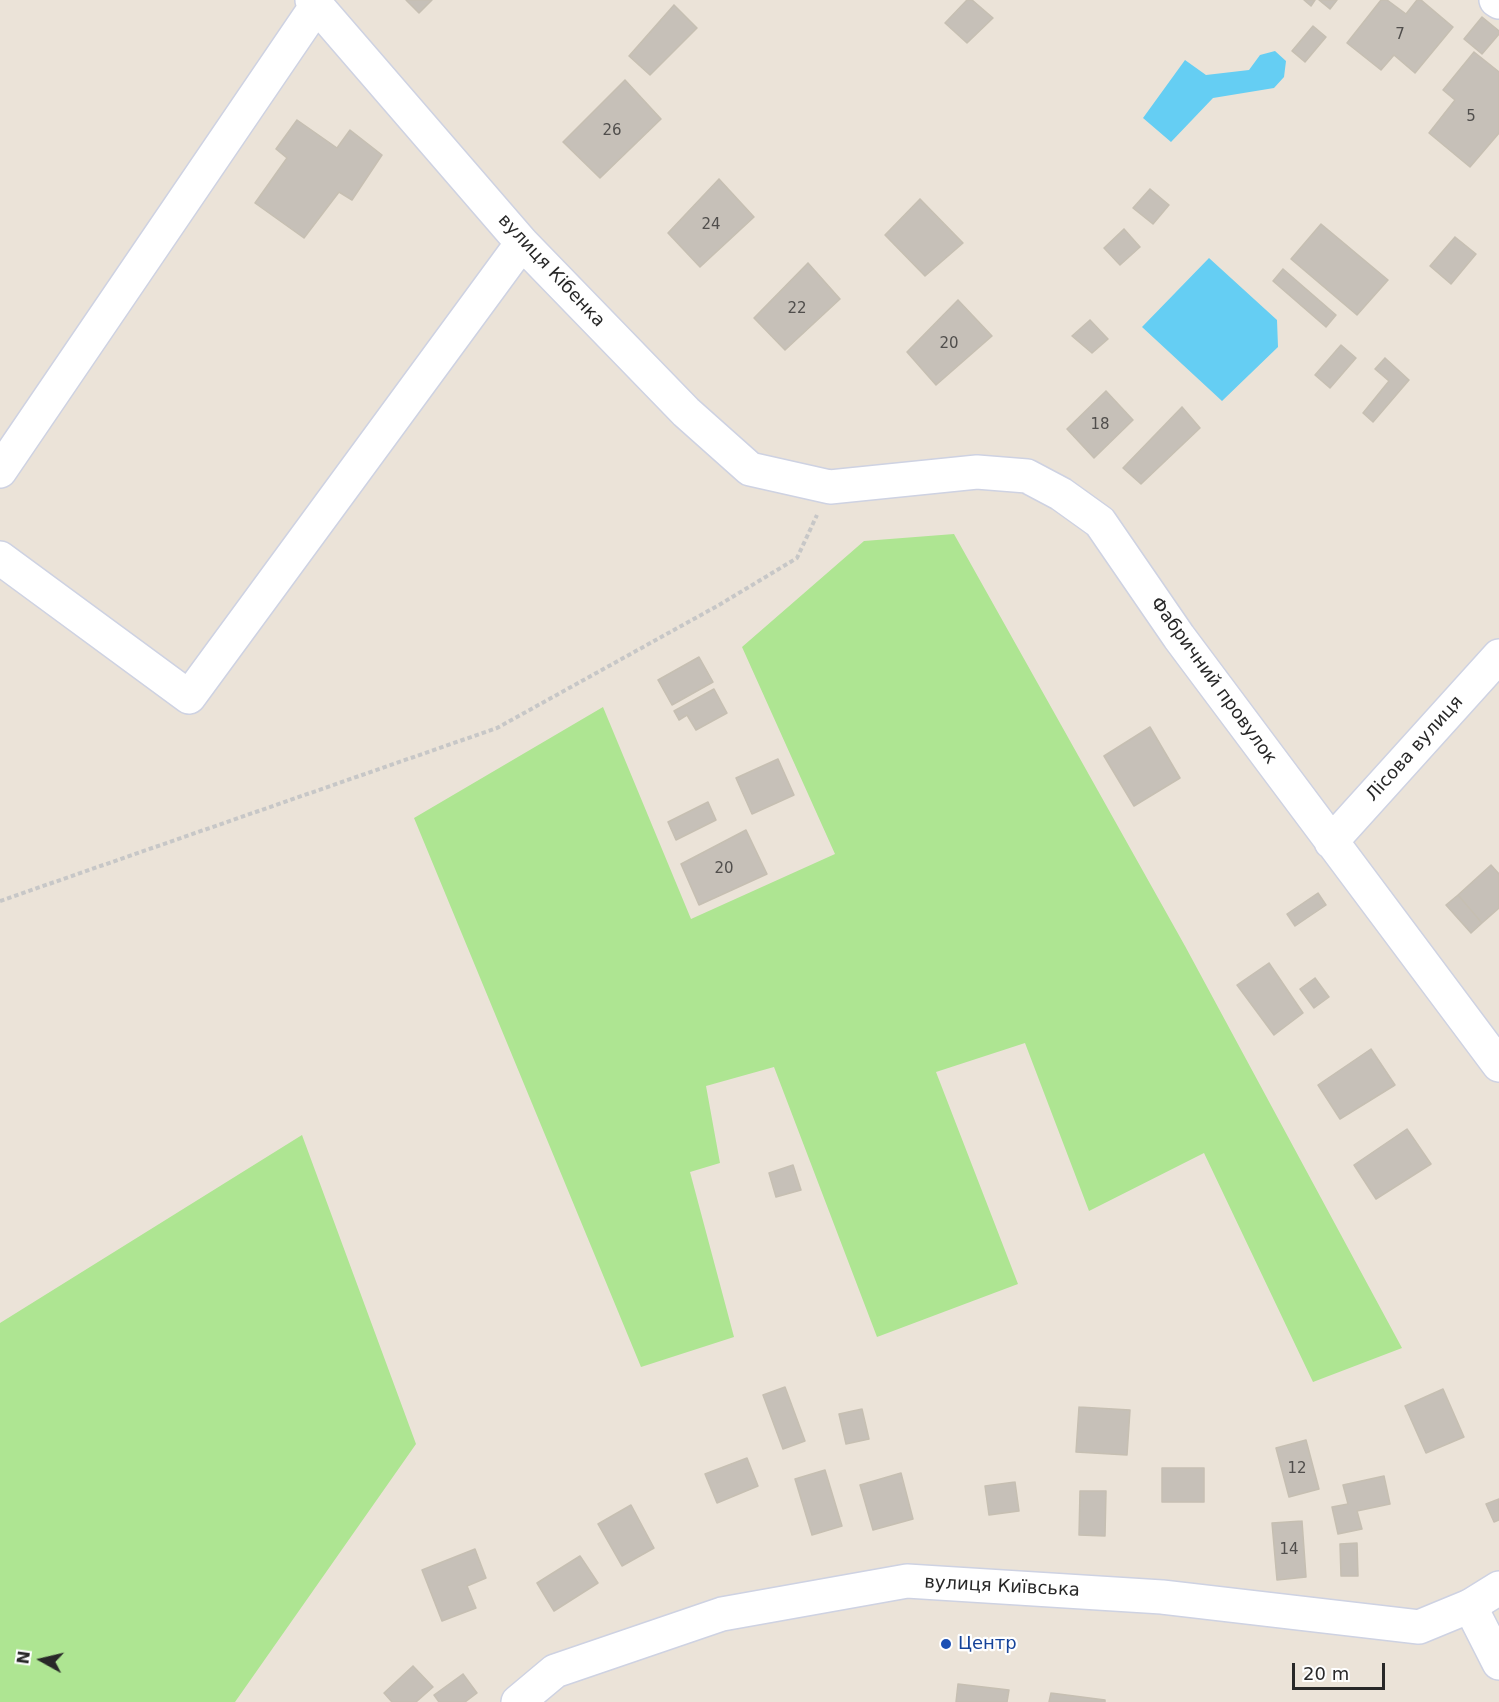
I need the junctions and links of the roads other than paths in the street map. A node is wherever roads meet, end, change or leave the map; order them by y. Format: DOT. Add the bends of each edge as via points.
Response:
graph roads {
  1 [pos="314,3"];
  2 [pos="522,243"];
  3 [pos="0,471"];
  4 [pos="830,487"];
  5 [pos="0,558"];
  6 [pos="1499,656"];
  7 [pos="1331,842"];
  8 [pos="1499,1065"];
  9 [pos="1499,1588"];
  10 [pos="1470,1606"];
  11 [pos="1499,1663"];
  12 [pos="518,1702"];
  1 -- 2 [label="street, вулиця Кібенка"];
  1 -- 3 [label="street"];
  2 -- 4 [label="street, вулиця Кібенка" via="686,412 750,470"];
  2 -- 5 [label="street" via="189,697"];
  4 -- 7 [label="street, Фабричний провулок" via="977,472 1027,476 1061,494 1100,522 1179,637"];
  6 -- 7 [label="street, Лісова вулиця"];
  7 -- 8 [label="street, Фабричний провулок"];
  9 -- 10 [label="street, вулиця Київська"];
  10 -- 11 [label="street"];
  10 -- 12 [label="street, вулиця Київська" via="1419,1627 1162,1596 907,1581 722,1614 555,1671"];
}
